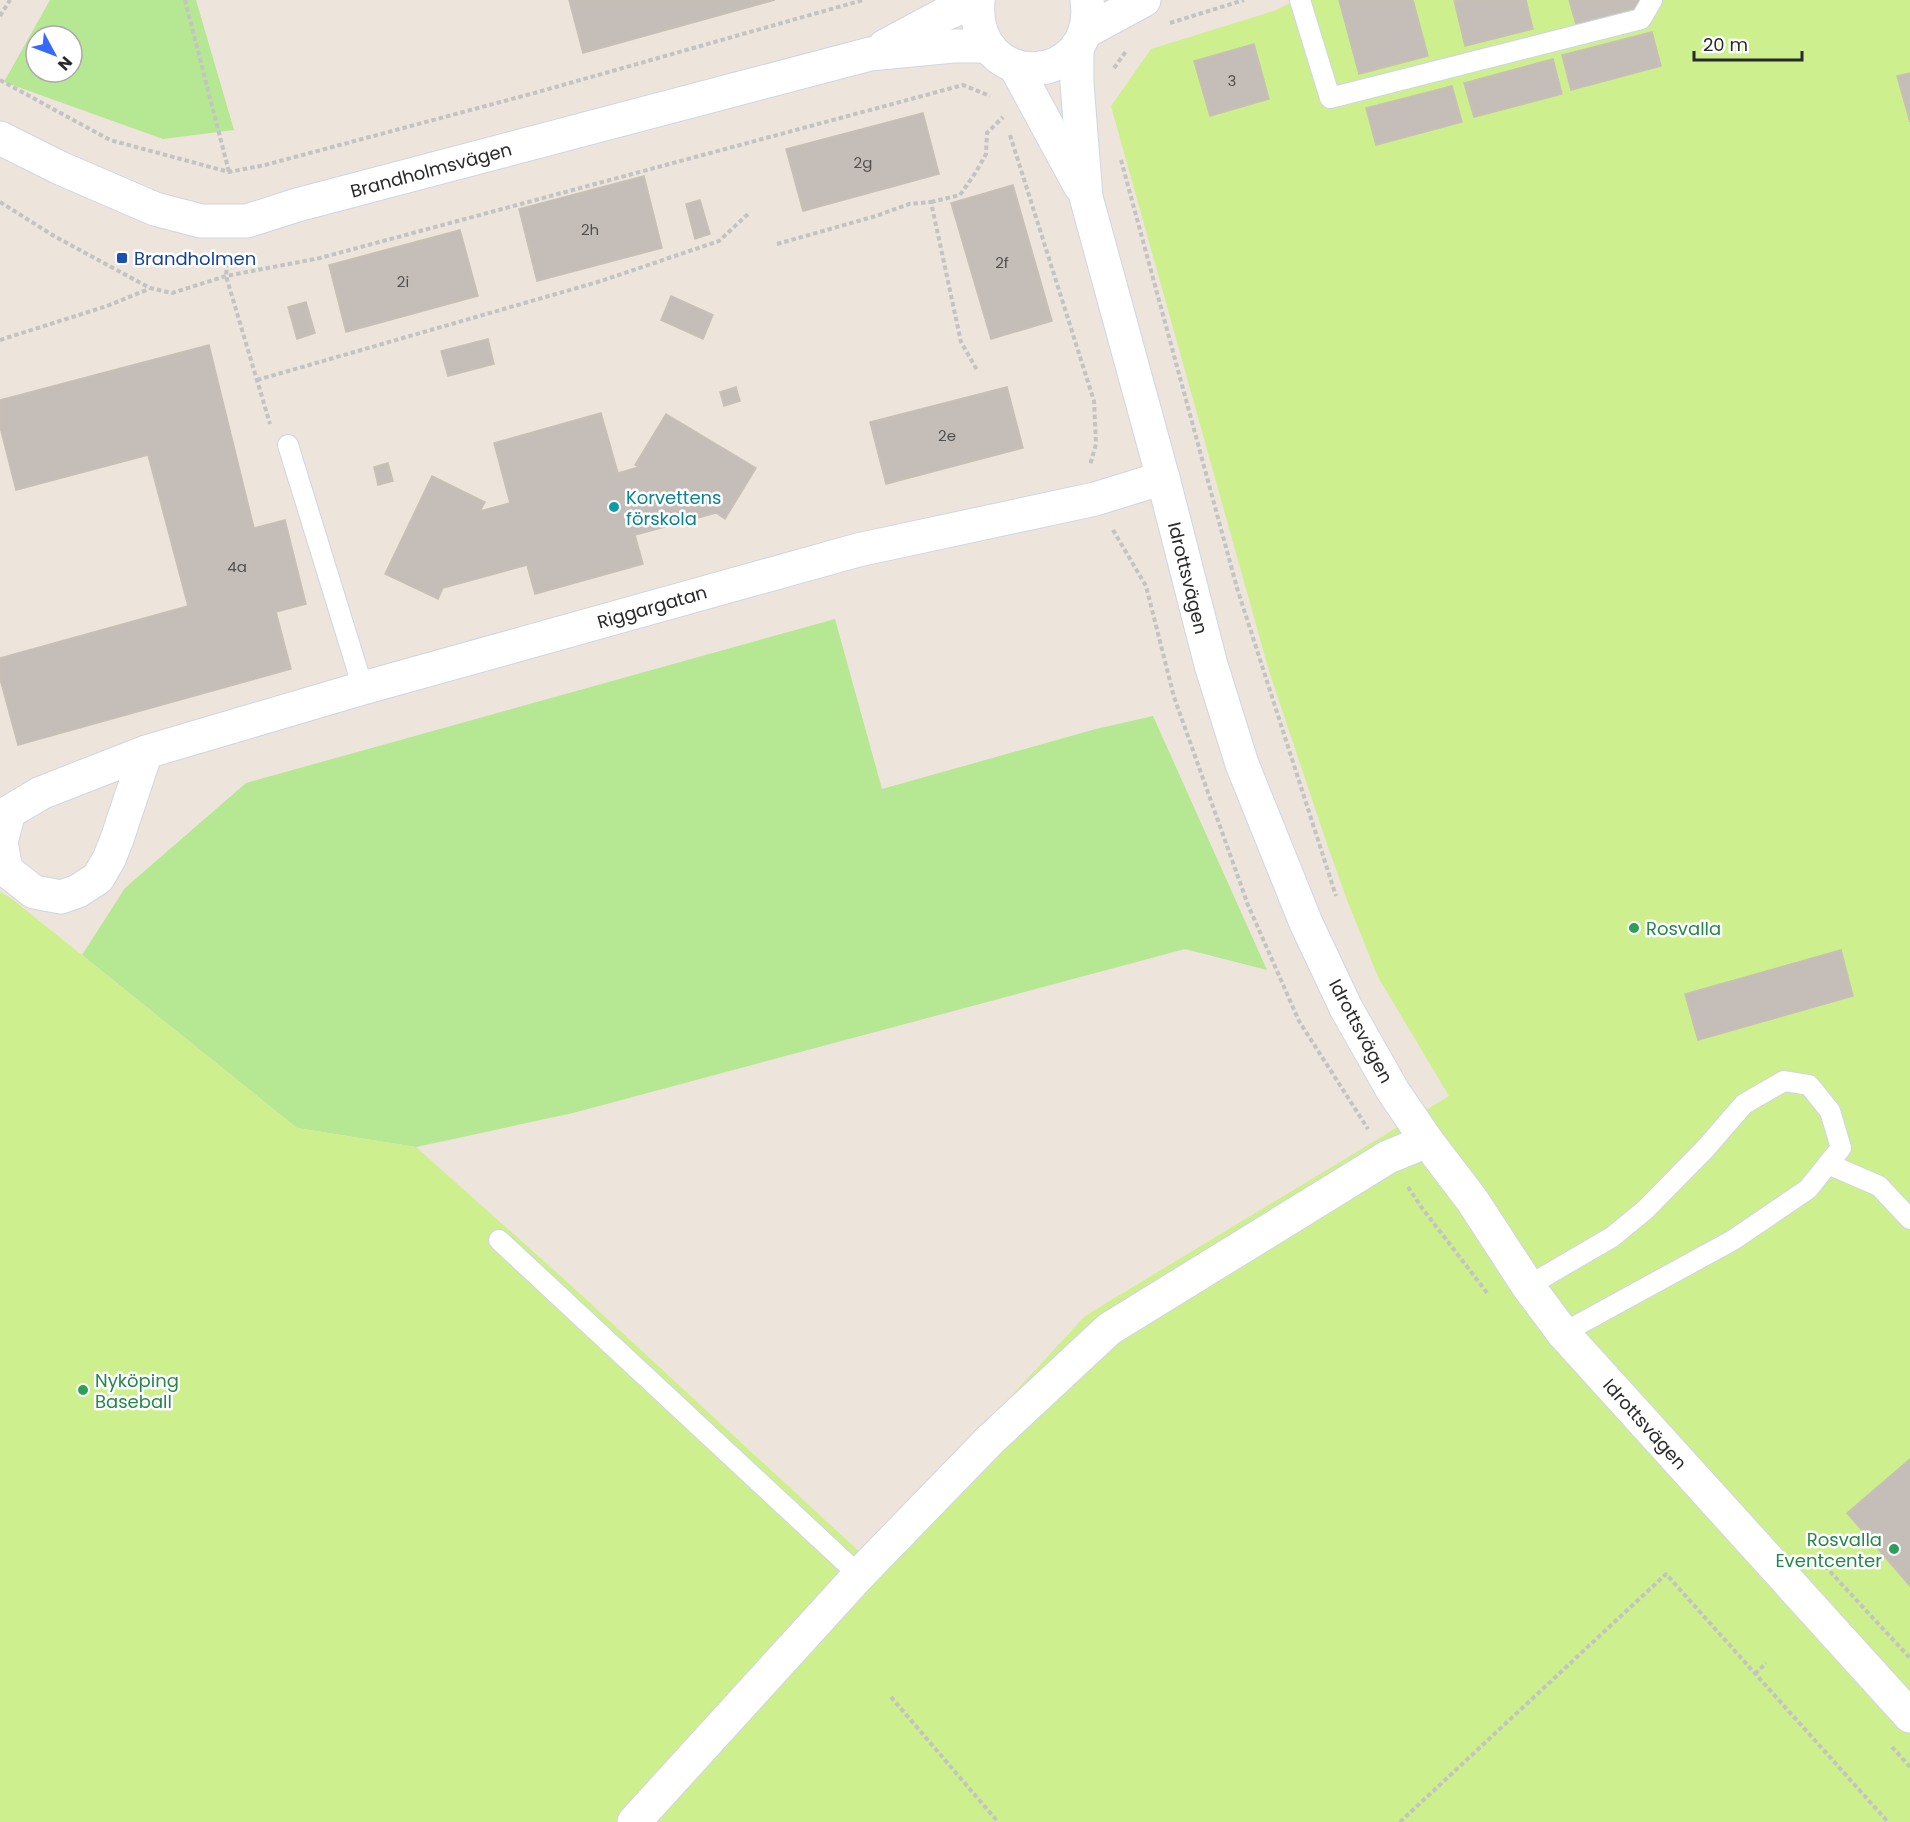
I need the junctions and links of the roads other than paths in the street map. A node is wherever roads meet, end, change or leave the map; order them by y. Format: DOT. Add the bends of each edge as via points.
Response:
graph roads {
  1 [pos="978,0"];
  2 [pos="1087,0"];
  3 [pos="1300,0"];
  4 [pos="1652,0"];
  5 [pos="1154,12"];
  6 [pos="1081,40"];
  7 [pos="987,46"];
  8 [pos="870,54"];
  9 [pos="1015,66"];
  10 [pos="0,138"];
  11 [pos="1086,197"];
  12 [pos="288,445"];
  13 [pos="1163,478"];
  14 [pos="363,688"];
  15 [pos="146,752"];
  16 [pos="1427,1141"];
  17 [pos="1828,1164"];
  18 [pos="1910,1220"];
  19 [pos="499,1240"];
  20 [pos="1528,1286"];
  21 [pos="1563,1334"];
  22 [pos="859,1575"];
  23 [pos="1910,1716"];
  24 [pos="634,1822"];
  1 -- 7 [label="street, Brandholmsvägen" via="979,30"];
  1 -- 8 [label="street, Brandholmsvägen"];
  2 -- 6 [label="street" via="1089,15"];
  3 -- 4 [label="lane" via="1330,98 1641,19"];
  5 -- 6 [label="street"];
  6 -- 9 [label="street" via="1065,59 1050,67"];
  6 -- 11 [label="street, Idrottsvägen" via="1077,84"];
  7 -- 8 [label="street, Brandholmsvägen"];
  7 -- 9 [label="street"];
  8 -- 10 [label="street, Brandholmsvägen" via="247,221 201,221 155,209"];
  9 -- 11 [label="street, Idrottsvägen"];
  11 -- 13 [label="street, Idrottsvägen"];
  12 -- 14 [label="lane"];
  13 -- 14 [label="street, Riggargatan" via="1095,499 858,550"];
  13 -- 16 [label="street, Idrottsvägen" via="1211,665 1242,764 1282,866 1346,1008"];
  14 -- 15 [label="street, Riggargatan"];
  15 -- 15 [label="street, Riggargatan" via="41,793 9,812 1,842 6,870 34,892 61,897 98,878 113,849"];
  16 -- 20 [label="street, Idrottsvägen" via="1472,1200"];
  16 -- 22 [label="street" via="1388,1157 1109,1329 990,1440"];
  17 -- 18 [label="lane" via="1879,1186"];
  17 -- 20 [label="lane" via="1841,1148 1830,1110 1809,1085 1784,1081 1744,1104 1645,1210 1612,1237"];
  17 -- 21 [label="lane" via="1808,1189 1733,1240"];
  19 -- 22 [label="lane"];
  20 -- 21 [label="street, Idrottsvägen"];
  21 -- 23 [label="street, Idrottsvägen"];
  22 -- 24 [label="street"];
}
